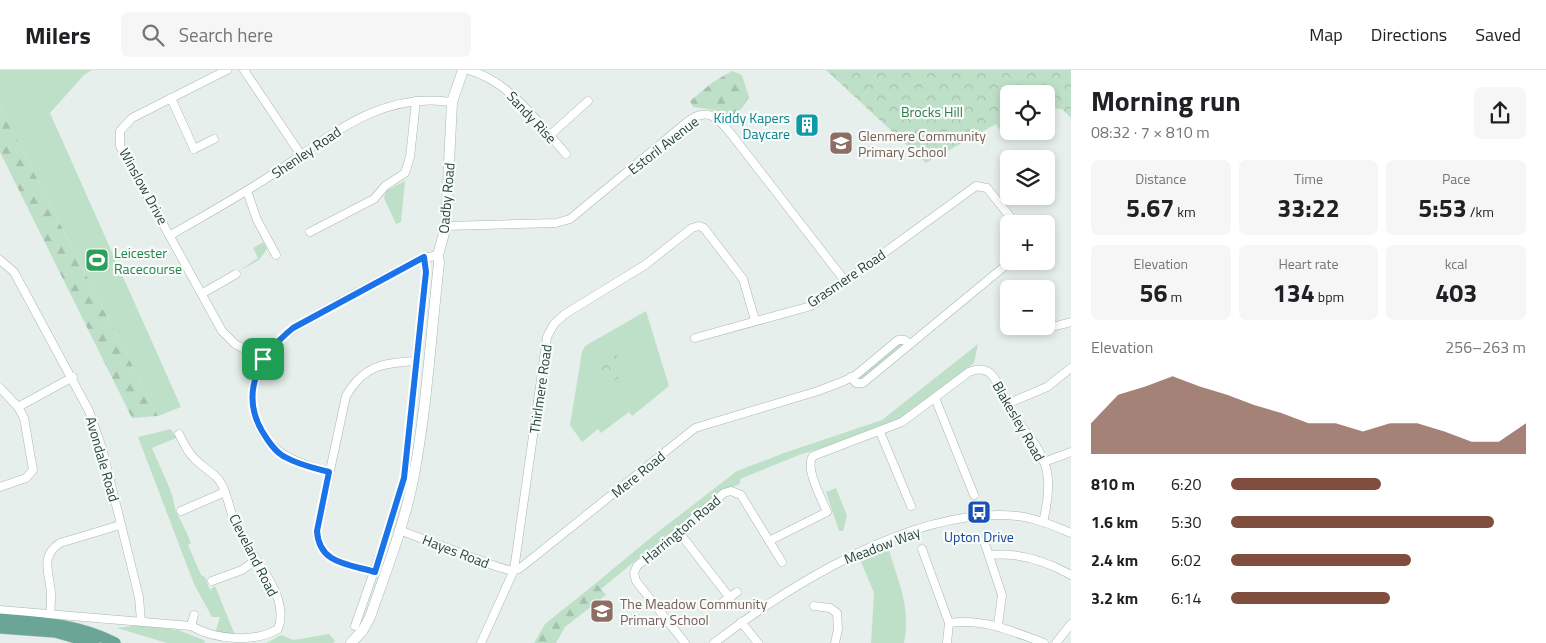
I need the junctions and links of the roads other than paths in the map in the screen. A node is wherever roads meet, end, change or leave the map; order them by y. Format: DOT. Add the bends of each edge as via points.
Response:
graph roads {
  1 [pos="227,70"];
  2 [pos="244,70"];
  3 [pos="463,70"];
  4 [pos="468,70"];
  5 [pos="171,98"];
  6 [pos="416,101"];
  7 [pos="588,101"];
  8 [pos="452,102"];
  9 [pos="549,136"];
  10 [pos="214,139"];
  11 [pos="566,154"];
  12 [pos="301,155"];
  13 [pos="247,190"];
  14 [pos="1009,215"];
  15 [pos="316,219"];
  16 [pos="446,226"];
  17 [pos="320,227"];
  18 [pos="310,232"];
  19 [pos="171,235"];
  20 [pos="276,255"];
  21 [pos="438,255"];
  22 [pos="424,257"];
  23 [pos="0,260"];
  24 [pos="1000,270"];
  25 [pos="236,274"];
  26 [pos="845,281"];
  27 [pos="203,293"];
  28 [pos="755,320"];
  29 [pos="1071,322"];
  30 [pos="1055,326"];
  31 [pos="695,338"];
  32 [pos="263,359"];
  33 [pos="416,361"];
  34 [pos="1071,368"];
  35 [pos="72,377"];
  36 [pos="0,388"];
  37 [pos="935,398"];
  38 [pos="1007,404"];
  39 [pos="18,407"];
  40 [pos="880,432"];
  41 [pos="179,434"];
  42 [pos="1071,452"];
  43 [pos="1044,462"];
  44 [pos="329,472"];
  45 [pos="0,487"];
  46 [pos="225,492"];
  47 [pos="974,495"];
  48 [pos="911,506"];
  49 [pos="181,511"];
  50 [pos="1044,522"];
  51 [pos="120,525"];
  52 [pos="399,530"];
  53 [pos="678,531"];
  54 [pos="1071,533"];
  55 [pos="769,541"];
  56 [pos="984,541"];
  57 [pos="922,549"];
  58 [pos="989,555"];
  59 [pos="256,560"];
  60 [pos="782,562"];
  61 [pos="514,570"];
  62 [pos="375,572"];
  63 [pos="1071,575"];
  64 [pos="212,581"];
  65 [pos="737,592"];
  66 [pos="840,602"];
  67 [pos="814,606"];
  68 [pos="0,610"];
  69 [pos="834,610"];
  70 [pos="50,614"];
  71 [pos="194,615"];
  72 [pos="0,619"];
  73 [pos="141,621"];
  74 [pos="741,622"];
  75 [pos="949,623"];
  76 [pos="1071,624"];
  77 [pos="191,626"];
  78 [pos="355,626"];
  79 [pos="998,626"];
  80 [pos="0,628"];
  81 [pos="94,643"];
  82 [pos="115,643"];
  83 [pos="351,643"];
  84 [pos="481,643"];
  85 [pos="685,643"];
  86 [pos="714,643"];
  87 [pos="758,643"];
  88 [pos="835,643"];
  89 [pos="948,643"];
  90 [pos="1044,643"];
  91 [pos="1056,643"];
  1 -- 5 [label="street, Winslow Drive"];
  2 -- 12 [label="street"];
  3 -- 8 [label="main road, Oadby Road"];
  4 -- 9 [label="street, Sandy Rise" via="503,86"];
  5 -- 10 [label="street" via="194,149"];
  5 -- 19 [label="street, Winslow Drive" via="132,118 120,131 120,146"];
  6 -- 8 [label="street, Shenley Road"];
  6 -- 12 [label="street, Shenley Road" via="382,107"];
  6 -- 17 [label="street" via="410,157 405,173 385,186 374,199"];
  7 -- 9 [label="street"];
  8 -- 16 [label="main road, Oadby Road"];
  9 -- 11 [label="street, Sandy Rise"];
  12 -- 13 [label="street, Shenley Road"];
  13 -- 19 [label="street, Shenley Road"];
  13 -- 20 [label="street" via="257,220"];
  14 -- 26 [label="street, Grasmere Road" via="987,188 969,189"];
  15 -- 17 [label="street"];
  16 -- 21 [label="main road, Oadby Road"];
  16 -- 26 [label="street, Estoril Avenue" via="556,224 570,219 695,116 709,115 716,117 728,130"];
  17 -- 18 [label="street"];
  19 -- 27 [label="street, Winslow Drive"];
  21 -- 22 [label="street"];
  21 -- 52 [label="main road, Oadby Road" via="424,414 414,477"];
  22 -- 32 [label="street" via="293,328 275,343"];
  22 -- 33 [label="street" via="426,272"];
  23 -- 35 [label="street, Avondale Road" via="14,272"];
  24 -- 61 [label="street, Mere Road" via="909,345 905,340 898,340 851,377 818,391 699,426 528,564"];
  25 -- 27 [label="street"];
  26 -- 28 [label="street, Grasmere Road" via="811,306 758,322"];
  27 -- 32 [label="street, Winslow Drive" via="222,330 235,344"];
  28 -- 31 [label="street, Grasmere Road"];
  28 -- 61 [label="street, Thirlmere Road" via="743,278 704,228 699,226 645,265 565,314 550,330"];
  29 -- 30 [label="street"];
  32 -- 44 [label="street" via="251,400 257,422 269,443 283,456"];
  33 -- 44 [label="street" via="378,366 355,382 346,396"];
  33 -- 62 [label="street" via="404,478"];
  34 -- 38 [label="street" via="1047,387"];
  35 -- 39 [label="street"];
  35 -- 51 [label="street, Avondale Road" via="89,410 102,448"];
  36 -- 39 [label="street"];
  37 -- 38 [label="street, Blakesley Road" via="969,372 978,369 988,371 996,379"];
  37 -- 40 [label="street, Blakesley Road" via="902,422"];
  37 -- 47 [label="street"];
  38 -- 43 [label="street, Blakesley Road"];
  39 -- 45 [label="street" via="24,418 33,470 26,478"];
  40 -- 48 [label="street"];
  40 -- 55 [label="street, Blakesley Road" via="817,454 810,460 810,469 827,512"];
  41 -- 46 [label="street, Cleveland Road" via="192,457 219,481"];
  42 -- 43 [label="street"];
  43 -- 50 [label="street, Blakesley Road" via="1048,489"];
  44 -- 62 [label="street" via="317,531 320,546 330,559"];
  46 -- 49 [label="street"];
  46 -- 59 [label="street, Cleveland Road" via="235,523"];
  50 -- 54 [label="street, Meadow Way"];
  50 -- 74 [label="street, Meadow Way" via="1016,516 978,517 916,531 818,573"];
  51 -- 70 [label="street" via="52,548 46,564 51,593"];
  51 -- 73 [label="street, Avondale Road" via="139,596"];
  52 -- 61 [label="street, Hayes Road"];
  52 -- 83 [label="main road, Oadby Road" via="370,617"];
  53 -- 55 [label="street, Harrington Road" via="724,493 731,491 741,495"];
  53 -- 65 [label="street" via="726,600"];
  53 -- 85 [label="street, Harrington Road" via="637,566 634,573 636,582"];
  55 -- 60 [label="street, Harrington Road"];
  56 -- 58 [label="street"];
  57 -- 75 [label="street"];
  58 -- 63 [label="street" via="1006,553 1025,557"];
  58 -- 79 [label="street" via="1002,595"];
  59 -- 64 [label="street" via="242,570"];
  59 -- 77 [label="street, Cleveland Road" via="268,576 280,608 282,617 278,629 262,640 221,639"];
  61 -- 84 [label="street"];
  62 -- 78 [label="street"];
  66 -- 69 [label="street"];
  67 -- 69 [label="street"];
  68 -- 70 [label="street, Cleveland Road"];
  69 -- 88 [label="street" via="838,629"];
  70 -- 73 [label="street, Cleveland Road"];
  71 -- 77 [label="street"];
  72 -- 82 [label="main road" via="94,632"];
  73 -- 77 [label="street, Cleveland Road"];
  74 -- 86 [label="street, Meadow Way"];
  74 -- 87 [label="street"];
  75 -- 79 [label="street" via="963,621"];
  75 -- 89 [label="street"];
  76 -- 91 [label="street"];
  79 -- 90 [label="street"];
  80 -- 81 [label="main road" via="55,632"];
}
